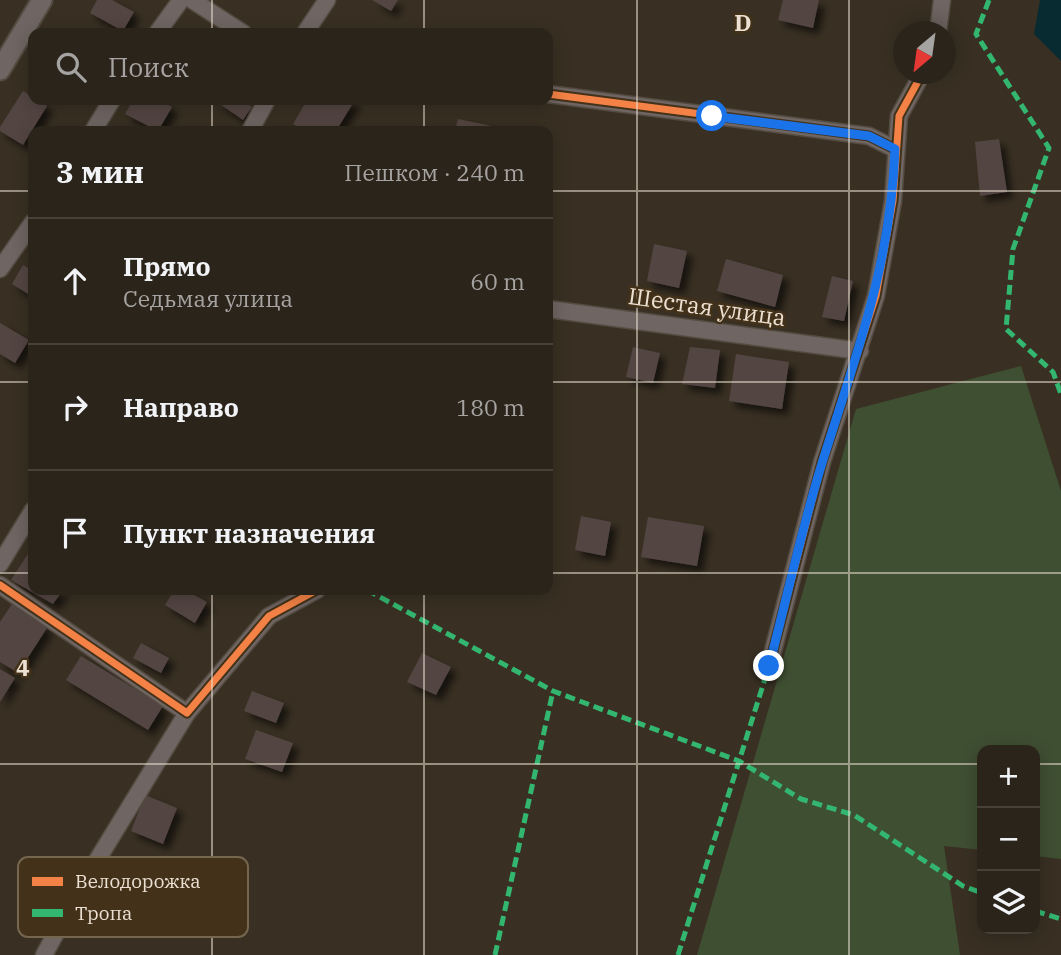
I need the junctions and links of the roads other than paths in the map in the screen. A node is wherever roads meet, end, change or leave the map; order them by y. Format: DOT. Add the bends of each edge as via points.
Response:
graph roads {
  1 [pos="42,0"];
  2 [pos="181,0"];
  3 [pos="192,0"];
  4 [pos="327,0"];
  5 [pos="942,0"];
  6 [pos="939,21"];
  7 [pos="161,28"];
  8 [pos="235,28"];
  9 [pos="308,28"];
  10 [pos="0,70"];
  11 [pos="917,84"];
  12 [pos="553,95"];
  13 [pos="109,105"];
  14 [pos="264,105"];
  15 [pos="96,126"];
  16 [pos="253,126"];
  17 [pos="895,149"];
  18 [pos="28,229"];
  19 [pos="0,269"];
  20 [pos="553,310"];
  21 [pos="860,351"];
  22 [pos="28,518"];
  23 [pos="0,564"];
  24 [pos="0,585"];
  25 [pos="308,595"];
  26 [pos="769,666"];
  27 [pos="187,713"];
  28 [pos="99,857"];
  29 [pos="54,937"];
  30 [pos="44,955"];
  1 -- 10 [label="street"];
  2 -- 7 [label="street"];
  3 -- 8 [label="street"];
  4 -- 9 [label="street"];
  5 -- 6 [label="street"];
  11 -- 17 [label="street" via="900,116"];
  12 -- 17 [label="street" via="869,136"];
  13 -- 15 [label="street"];
  14 -- 16 [label="street"];
  17 -- 21 [label="street" via="893,201 876,296"];
  18 -- 19 [label="street"];
  20 -- 21 [label="street, Шестая улица"];
  21 -- 26 [label="street" via="822,462"];
  22 -- 23 [label="street"];
  24 -- 27 [label="street"];
  25 -- 27 [label="street" via="269,616"];
  27 -- 28 [label="street"];
  29 -- 30 [label="street"];
}
